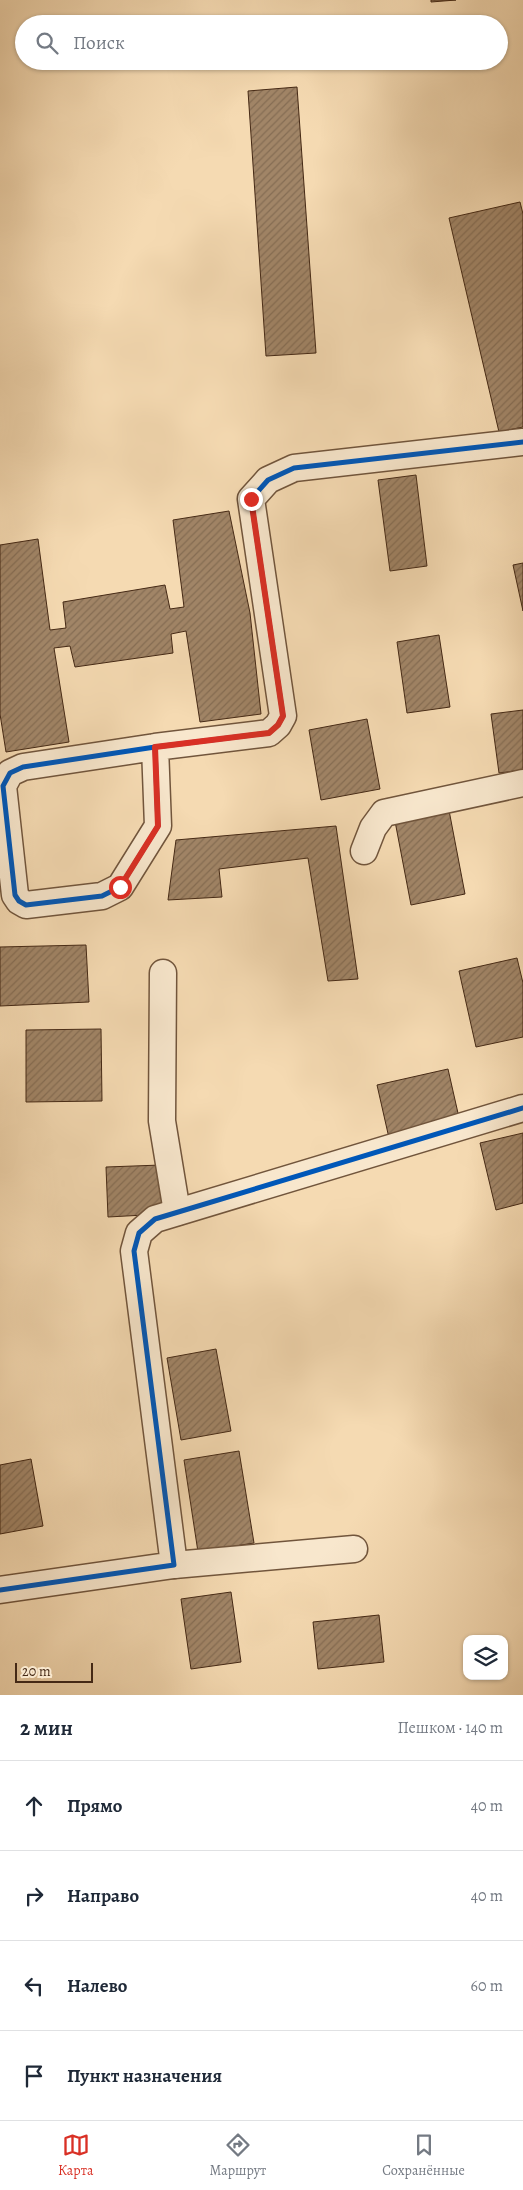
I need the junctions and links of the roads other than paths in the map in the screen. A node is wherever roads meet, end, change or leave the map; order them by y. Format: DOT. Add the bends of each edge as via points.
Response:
graph roads {
  1 [pos="523,442"];
  2 [pos="155,747"];
  3 [pos="523,783"];
  4 [pos="364,851"];
  5 [pos="163,973"];
  6 [pos="523,1108"];
  7 [pos="177,1212"];
  8 [pos="354,1549"];
  9 [pos="174,1565"];
  10 [pos="0,1590"];
  1 -- 2 [label="street" via="294,468 268,480 251,499 283,716 269,733"];
  2 -- 2 [label="street" via="23,767 10,773 4,786 15,895 19,902 26,905 102,896 120,887 158,826"];
  3 -- 4 [label="street" via="384,813 373,828"];
  5 -- 7 [label="street" via="162,1121"];
  6 -- 7 [label="street"];
  7 -- 9 [label="street" via="150,1223 140,1233 134,1251"];
  8 -- 9 [label="street"];
  9 -- 10 [label="street"];
}
